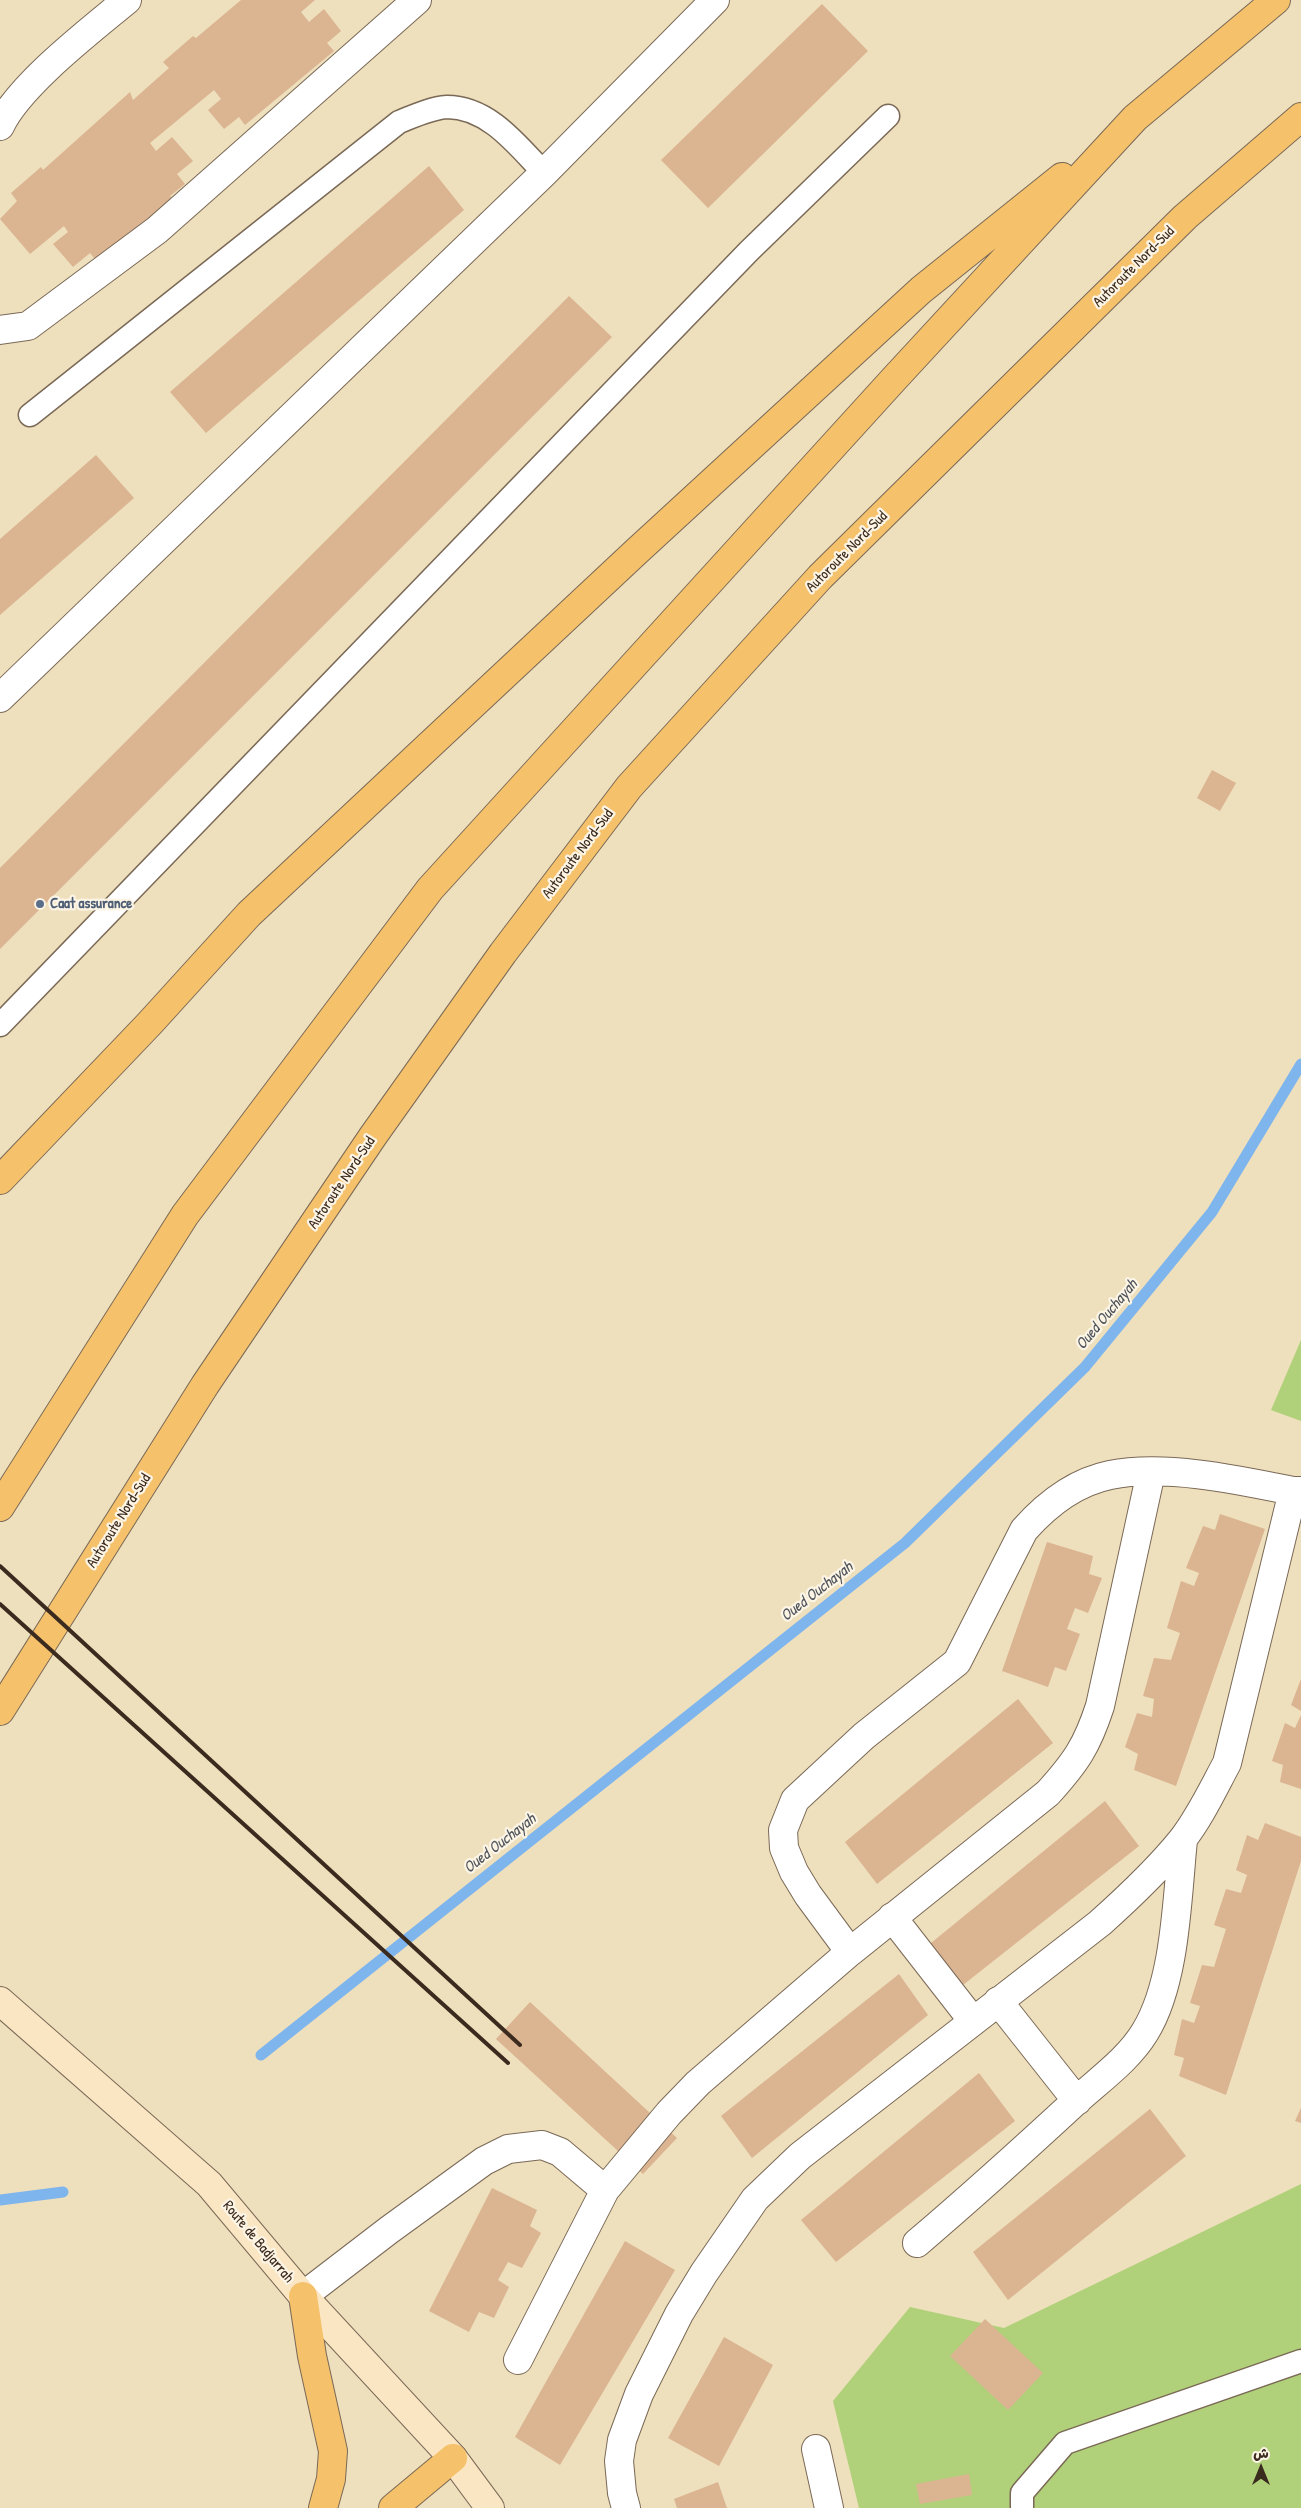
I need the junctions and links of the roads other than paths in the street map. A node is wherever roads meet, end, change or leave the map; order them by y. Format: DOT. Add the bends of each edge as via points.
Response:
graph roads {
  1 [pos="127,0"];
  2 [pos="417,0"];
  3 [pos="716,0"];
  4 [pos="1276,0"];
  5 [pos="888,116"];
  6 [pos="1301,117"];
  7 [pos="1135,118"];
  8 [pos="0,126"];
  9 [pos="544,173"];
  10 [pos="0,330"];
  11 [pos="30,415"];
  12 [pos="0,698"];
  13 [pos="0,1025"];
  14 [pos="0,1180"];
  15 [pos="1151,1472"];
  16 [pos="1297,1491"];
  17 [pos="0,1507"];
  18 [pos="0,1711"];
  19 [pos="1183,1840"];
  20 [pos="892,1917"];
  21 [pos="850,1952"];
  22 [pos="0,2001"];
  23 [pos="998,2001"];
  24 [pos="974,2021"];
  25 [pos="1076,2101"];
  26 [pos="605,2190"];
  27 [pos="917,2243"];
  28 [pos="303,2296"];
  29 [pos="518,2360"];
  30 [pos="1301,2361"];
  31 [pos="816,2449"];
  32 [pos="453,2458"];
  33 [pos="323,2508"];
  34 [pos="393,2508"];
  35 [pos="490,2508"];
  36 [pos="626,2508"];
  37 [pos="829,2508"];
  38 [pos="1022,2508"];
  1 -- 8 [label="street" via="38,77"];
  2 -- 10 [label="street" via="157,230 28,326"];
  3 -- 9 [label="street"];
  4 -- 7 [label="highway"];
  5 -- 13 [label="lane" via="749,251"];
  6 -- 18 [label="highway, Autoroute Nord-Sud" via="1185,217 820,577 629,787 503,953 373,1136 205,1385"];
  7 -- 14 [label="highway" via="922,290 249,914"];
  7 -- 17 [label="highway" via="430,889 185,1215"];
  9 -- 11 [label="lane" via="501,128 476,113 448,107 423,112 399,122"];
  9 -- 12 [label="street"];
  15 -- 16 [label="street" via="1231,1478"];
  15 -- 20 [label="street" via="1100,1706 1091,1733 1074,1763 1048,1793"];
  15 -- 21 [label="street" via="1110,1475 1078,1487 1039,1513 1024,1530 957,1662 864,1736 795,1800 783,1830 784,1848 808,1895"];
  16 -- 19 [label="street" via="1227,1763"];
  19 -- 23 [label="street" via="1141,1886 1100,1923"];
  19 -- 25 [label="street" via="1172,1951 1146,2032 1128,2054"];
  20 -- 21 [label="street"];
  20 -- 24 [label="street"];
  21 -- 26 [label="street" via="698,2083 668,2113"];
  22 -- 28 [label="main road, Route de Badjarrah" via="208,2184"];
  23 -- 24 [label="street"];
  23 -- 25 [label="street"];
  24 -- 36 [label="street" via="800,2156 754,2199 679,2314 639,2394 620,2454"];
  25 -- 27 [label="street" via="1005,2168"];
  26 -- 28 [label="street" via="560,2152 542,2145 508,2149 484,2161"];
  26 -- 29 [label="street"];
  28 -- 32 [label="main road, Route de Badjarrah"];
  28 -- 33 [label="highway" via="312,2356 333,2451 331,2479"];
  30 -- 38 [label="lane" via="1065,2443 1022,2494"];
  31 -- 37 [label="street"];
  32 -- 34 [label="highway"];
  32 -- 35 [label="main road, Route de Badjarrah"];
}
